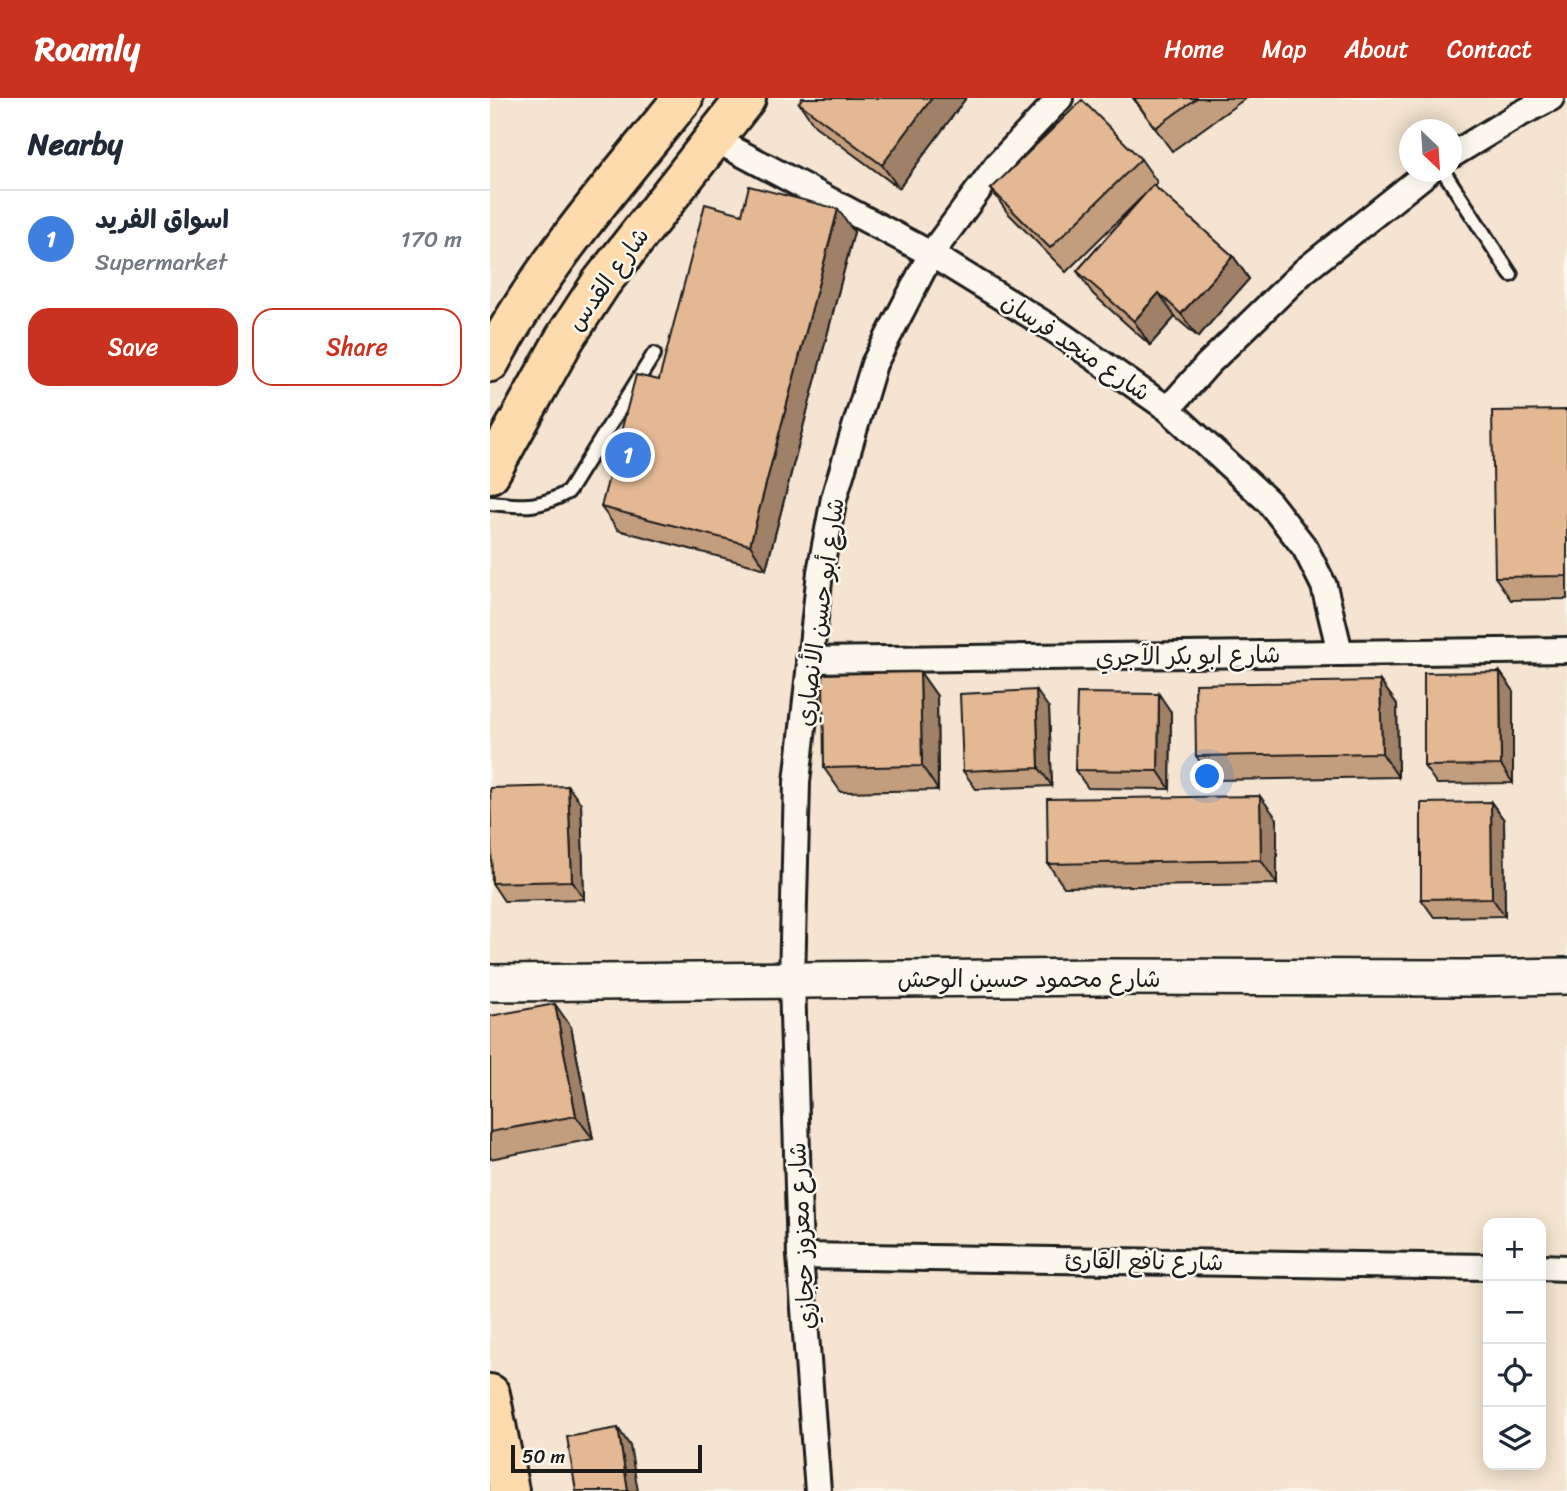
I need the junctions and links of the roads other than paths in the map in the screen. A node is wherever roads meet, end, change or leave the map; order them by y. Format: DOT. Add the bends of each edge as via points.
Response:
graph roads {
  1 [pos="683,98"];
  2 [pos="746,98"];
  3 [pos="1060,98"];
  4 [pos="1551,98"];
  5 [pos="714,139"];
  6 [pos="1462,148"];
  7 [pos="1415,182"];
  8 [pos="1451,182"];
  9 [pos="931,254"];
  10 [pos="1511,275"];
  11 [pos="654,354"];
  12 [pos="490,362"];
  13 [pos="1168,409"];
  14 [pos="490,473"];
  15 [pos="490,503"];
  16 [pos="1567,650"];
  17 [pos="1340,653"];
  18 [pos="809,660"];
  19 [pos="1567,976"];
  20 [pos="792,980"];
  21 [pos="490,983"];
  22 [pos="800,1256"];
  23 [pos="1483,1266"];
  24 [pos="1546,1267"];
  25 [pos="1567,1268"];
  26 [pos="490,1394"];
  27 [pos="509,1491"];
  28 [pos="818,1491"];
  1 -- 12 [label="highway" via="585,219"];
  2 -- 5 [label="highway, شارع القدس"];
  3 -- 9 [label="street, شارع أبو حسن الأنصاري" via="997,165"];
  4 -- 6 [label="street"];
  5 -- 9 [label="street, شارع منجد فرسان"];
  5 -- 14 [label="highway, شارع القدس" via="601,283"];
  7 -- 13 [label="street" via="1304,271"];
  8 -- 10 [label="lane"];
  9 -- 13 [label="street, شارع منجد فرسان" via="1056,331"];
  9 -- 18 [label="street, شارع أبو حسن الأنصاري" via="874,364 856,419 834,498"];
  11 -- 15 [label="lane" via="568,492 530,507"];
  13 -- 17 [label="street, شارع منجد فرسان" via="1269,502 1305,548 1324,586"];
  16 -- 17 [label="street, شارع ابو بكر الآجري"];
  17 -- 18 [label="street, شارع ابو بكر الآجري"];
  18 -- 20 [label="street, شارع أبو حسن الأنصاري" via="797,782"];
  19 -- 20 [label="street, شارع محمود حسين الوحش"];
  20 -- 21 [label="street, شارع محمود حسين الوحش"];
  20 -- 22 [label="street, شارع معزوز حجازي"];
  22 -- 23 [label="street, شارع نافع القارئ"];
  22 -- 28 [label="street, شارع معزوز حجازي"];
  24 -- 25 [label="street"];
  26 -- 27 [label="highway"];
}
